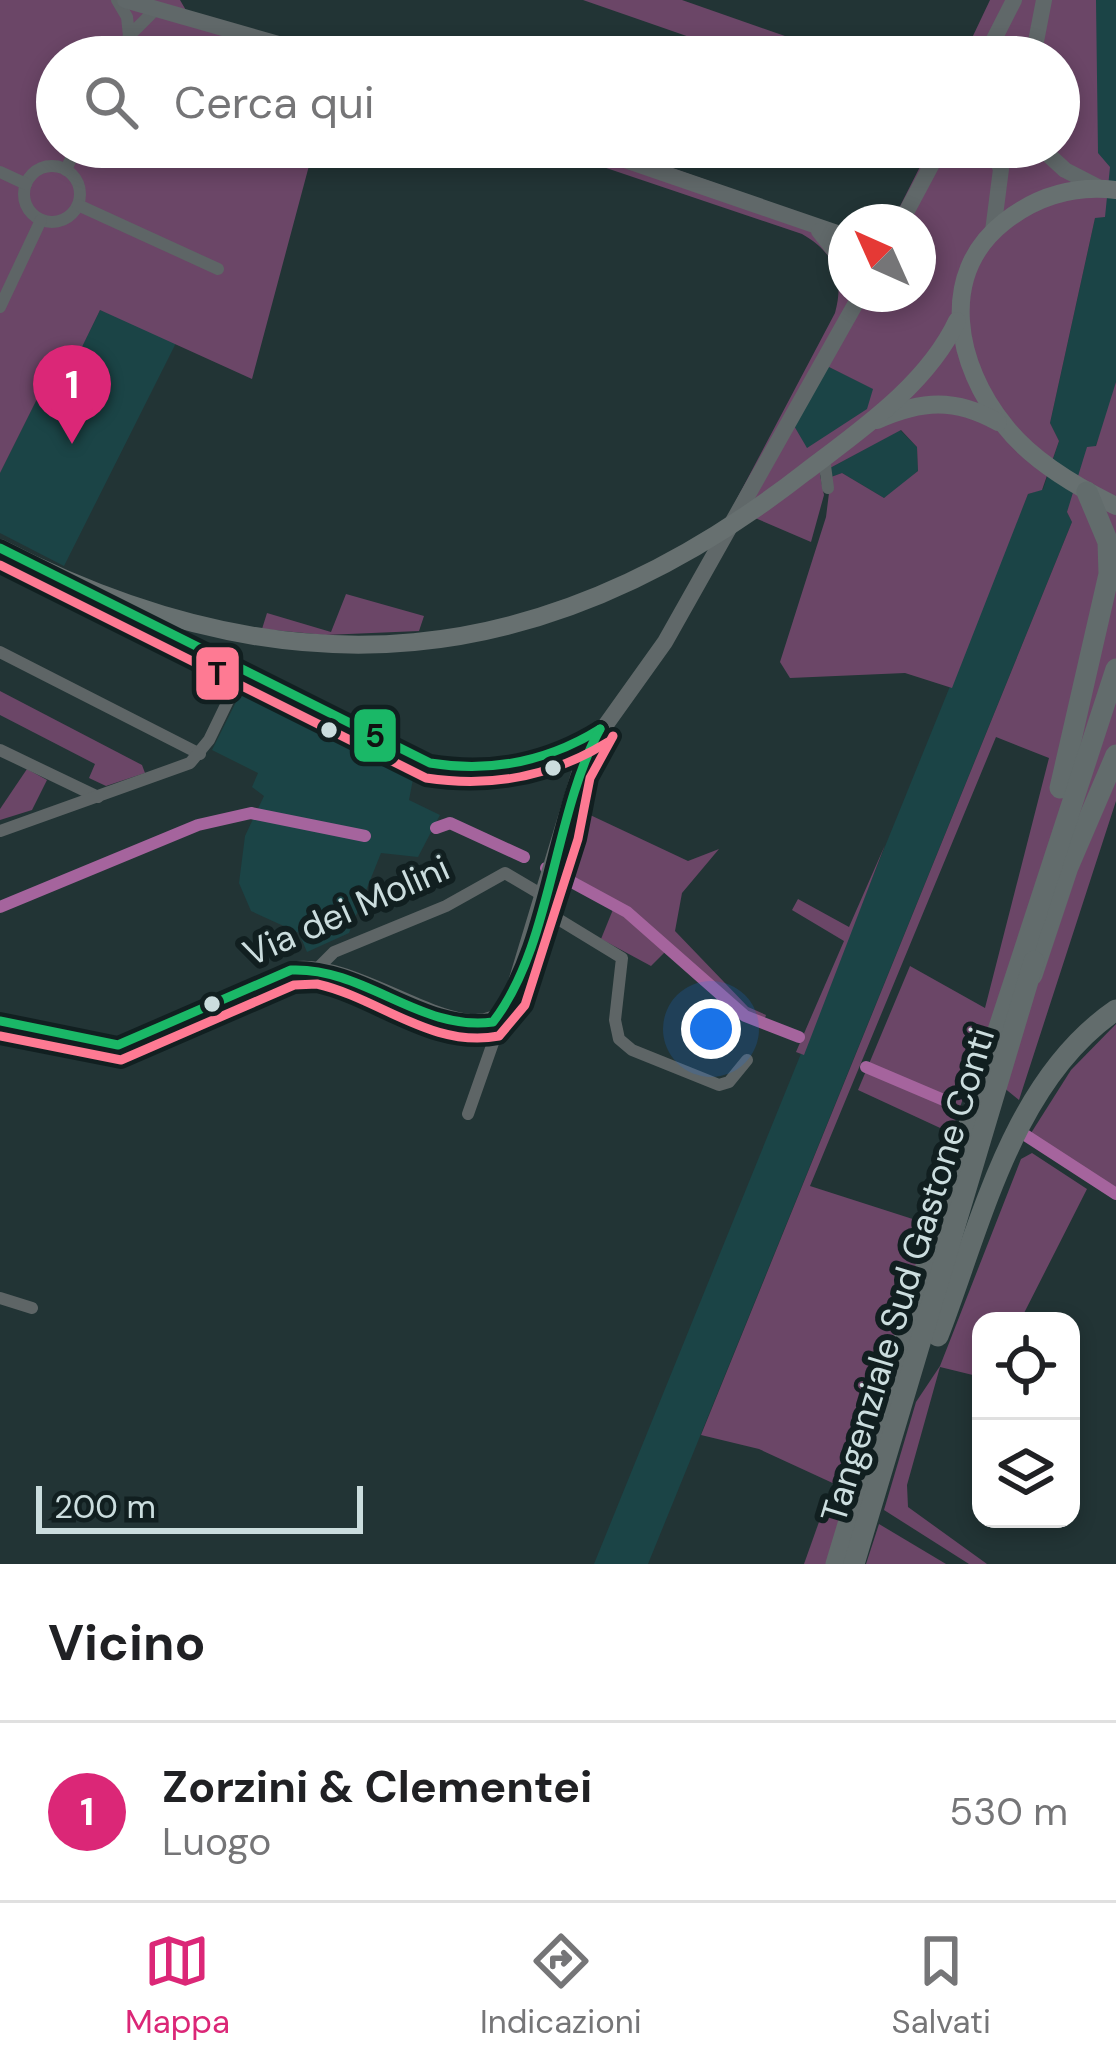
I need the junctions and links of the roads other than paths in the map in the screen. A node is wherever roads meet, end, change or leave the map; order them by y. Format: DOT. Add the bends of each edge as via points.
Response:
graph roads {
  1 [pos="121,0"];
  2 [pos="1044,0"];
  3 [pos="1013,1"];
  4 [pos="156,9"];
  5 [pos="1040,22"];
  6 [pos="129,36"];
  7 [pos="250,36"];
  8 [pos="996,36"];
  9 [pos="1037,36"];
  10 [pos="648,168"];
  11 [pos="931,168"];
  12 [pos="1001,168"];
  13 [pos="1063,168"];
  14 [pos="66,170"];
  15 [pos="0,172"];
  16 [pos="26,184"];
  17 [pos="1109,189"];
  18 [pos="911,204"];
  19 [pos="78,205"];
  20 [pos="41,220"];
  21 [pos="815,226"];
  22 [pos="828,230"];
  23 [pos="992,231"];
  24 [pos="828,243"];
  25 [pos="218,269"];
  26 [pos="0,307"];
  27 [pos="849,314"];
  28 [pos="957,321"];
  29 [pos="1004,426"];
  30 [pos="862,427"];
  31 [pos="824,458"];
  32 [pos="828,488"];
  33 [pos="1087,492"];
  34 [pos="1116,506"];
  35 [pos="726,532"];
  36 [pos="0,548"];
  37 [pos="131,609"];
  38 [pos="0,652"];
  39 [pos="1116,669"];
  40 [pos="242,672"];
  41 [pos="1116,697"];
  42 [pos="600,729"];
  43 [pos="0,750"];
  44 [pos="200,754"];
  45 [pos="1116,754"];
  46 [pos="98,797"];
  47 [pos="0,831"];
  48 [pos="542,902"];
  49 [pos="319,967"];
  50 [pos="1022,1004"];
  51 [pos="1116,1010"];
  52 [pos="0,1022"];
  53 [pos="493,1022"];
  54 [pos="990,1055"];
  55 [pos="747,1060"];
  56 [pos="469,1114"];
  57 [pos="0,1298"];
  58 [pos="32,1308"];
  59 [pos="884,1473"];
  60 [pos="836,1564"];
  61 [pos="854,1564"];
  1 -- 4 [label="street"];
  1 -- 6 [label="street"];
  2 -- 5 [label="street"];
  3 -- 5 [label="street" via="1030,6"];
  3 -- 8 [label="street"];
  4 -- 6 [label="street"];
  4 -- 7 [label="street"];
  5 -- 9 [label="street"];
  10 -- 21 [label="street"];
  11 -- 18 [label="street"];
  12 -- 23 [label="street"];
  13 -- 17 [label="street"];
  14 -- 16 [label="street" via="38,170"];
  14 -- 19 [label="street" via="77,181"];
  15 -- 16 [label="street"];
  16 -- 20 [label="street" via="25,201"];
  17 -- 23 [label="main road" via="1051,196"];
  19 -- 20 [label="street" via="67,218"];
  19 -- 25 [label="street"];
  20 -- 26 [label="street"];
  21 -- 22 [label="street"];
  21 -- 24 [label="street"];
  23 -- 28 [label="main road" via="968,272"];
  27 -- 35 [label="street"];
  28 -- 29 [label="main road"];
  28 -- 30 [label="main road" via="926,368"];
  29 -- 30 [label="main road" via="974,409 928,402"];
  29 -- 33 [label="main road"];
  30 -- 31 [label="main road"];
  31 -- 32 [label="street"];
  31 -- 35 [label="main road"];
  33 -- 34 [label="main road"];
  33 -- 54 [label="highway" via="1108,542 1103,606"];
  35 -- 37 [label="main road" via="576,607 444,639 276,641"];
  35 -- 42 [label="street" via="656,656"];
  36 -- 37 [label="main road"];
  37 -- 40 [label="street"];
  38 -- 44 [label="street"];
  39 -- 54 [label="highway"];
  40 -- 42 [label="street" via="403,753 446,766 526,761"];
  40 -- 44 [label="street"];
  41 -- 50 [label="highway"];
  42 -- 48 [label="street" via="576,773"];
  43 -- 46 [label="street"];
  44 -- 46 [label="street" via="176,771"];
  45 -- 50 [label="highway"];
  46 -- 47 [label="street"];
  48 -- 49 [label="street, Via dei Molini" via="505,874 334,952"];
  48 -- 53 [label="street" via="509,1006"];
  48 -- 55 [label="street" via="622,958 615,1028 628,1048 719,1084"];
  49 -- 52 [label="street, Via dei Molini" via="291,970 118,1046"];
  49 -- 53 [label="street" via="459,1023"];
  50 -- 59 [label="highway, Tangenziale Sud Gastone Conti"];
  51 -- 59 [label="highway" via="1070,1052 1019,1129"];
  53 -- 56 [label="street"];
  54 -- 60 [label="highway, Tangenziale Sud Gastone Conti"];
  57 -- 58 [label="street"];
  59 -- 61 [label="highway, Tangenziale Sud Gastone Conti"];
}
